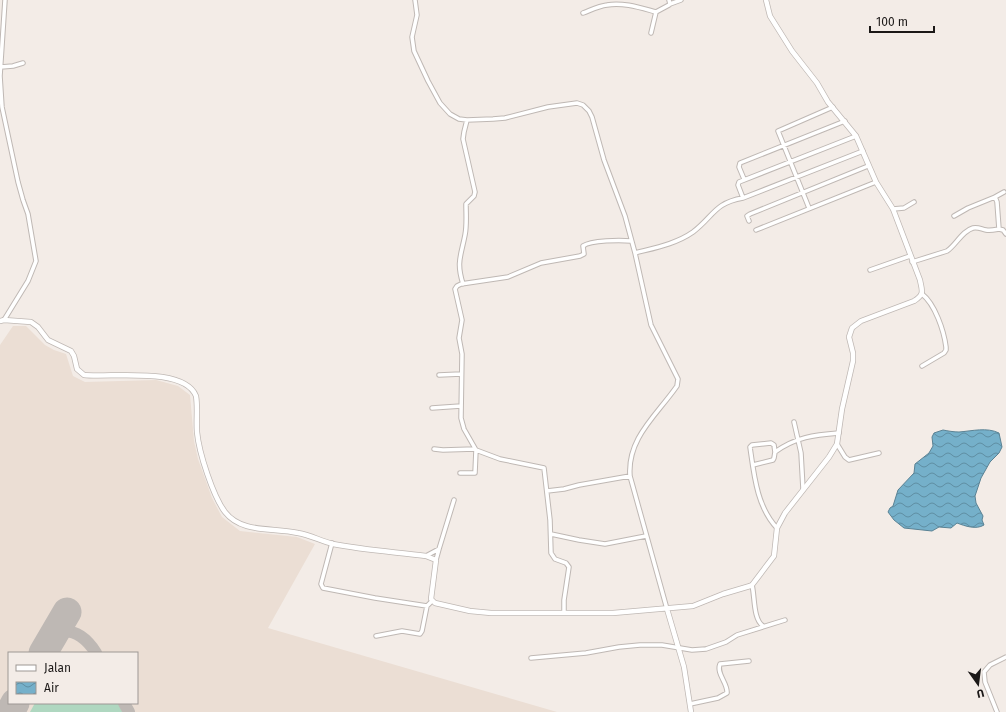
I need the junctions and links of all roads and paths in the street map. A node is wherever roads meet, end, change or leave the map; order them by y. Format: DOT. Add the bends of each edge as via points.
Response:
graph roads {
  1 [pos="5,0"];
  2 [pos="415,0"];
  3 [pos="681,0"];
  4 [pos="766,0"];
  5 [pos="669,2"];
  6 [pos="656,12"];
  7 [pos="583,13"];
  8 [pos="651,33"];
  9 [pos="2,43"];
  10 [pos="23,63"];
  11 [pos="1,67"];
  12 [pos="833,107"];
  13 [pos="467,120"];
  14 [pos="845,122"];
  15 [pos="856,136"];
  16 [pos="784,146"];
  17 [pos="863,151"];
  18 [pos="790,161"];
  19 [pos="868,166"];
  20 [pos="796,177"];
  21 [pos="744,179"];
  22 [pos="876,182"];
  23 [pos="1004,192"];
  24 [pos="803,193"];
  25 [pos="995,196"];
  26 [pos="743,198"];
  27 [pos="914,202"];
  28 [pos="809,208"];
  29 [pos="893,209"];
  30 [pos="954,216"];
  31 [pos="749,221"];
  32 [pos="999,229"];
  33 [pos="756,230"];
  34 [pos="1006,234"];
  35 [pos="631,241"];
  36 [pos="635,253"];
  37 [pos="910,256"];
  38 [pos="912,262"];
  39 [pos="870,270"];
  40 [pos="463,284"];
  41 [pos="922,294"];
  42 [pos="2,320"];
  43 [pos="922,366"];
  44 [pos="461,374"];
  45 [pos="439,375"];
  46 [pos="461,406"];
  47 [pos="432,408"];
  48 [pos="794,422"];
  49 [pos="839,433"];
  50 [pos="798,439"];
  51 [pos="837,444"];
  52 [pos="434,449"];
  53 [pos="475,450"];
  54 [pos="775,452"];
  55 [pos="879,453"];
  56 [pos="753,465"];
  57 [pos="460,473"];
  58 [pos="630,476"];
  59 [pos="804,489"];
  60 [pos="547,492"];
  61 [pos="454,500"];
  62 [pos="777,528"];
  63 [pos="551,534"];
  64 [pos="646,536"];
  65 [pos="332,543"];
  66 [pos="439,548"];
  67 [pos="426,556"];
  68 [pos="436,560"];
  69 [pos="752,585"];
  70 [pos="432,601"];
  71 [pos="427,606"];
  72 [pos="667,608"];
  73 [pos="564,612"];
  74 [pos="785,620"];
  75 [pos="763,626"];
  76 [pos="376,636"];
  77 [pos="680,648"];
  78 [pos="1006,657"];
  79 [pos="531,658"];
  80 [pos="749,661"];
  81 [pos="690,704"];
  82 [pos="691,712"];
  83 [pos="996,712"];
  1 -- 9 [label="street"];
  2 -- 13 [label="street" via="417,19 412,42 416,56 444,108 454,117"];
  3 -- 5 [label="street"];
  4 -- 12 [label="street" via="770,16"];
  5 -- 6 [label="street"];
  6 -- 7 [label="street" via="613,4"];
  6 -- 8 [label="street"];
  9 -- 11 [label="street"];
  10 -- 11 [label="street"];
  11 -- 42 [label="street" via="4,120 28,214 36,261 26,285"];
  12 -- 14 [label="street"];
  12 -- 16 [label="street" via="779,131"];
  13 -- 35 [label="street" via="505,118 565,104 583,105 592,117"];
  13 -- 40 [label="street" via="463,139 475,192 474,197 466,204 466,230 459,264"];
  14 -- 15 [label="street"];
  14 -- 16 [label="street"];
  15 -- 17 [label="street"];
  15 -- 18 [label="street"];
  16 -- 18 [label="street"];
  16 -- 21 [label="street" via="740,163"];
  17 -- 19 [label="street"];
  17 -- 20 [label="street"];
  18 -- 20 [label="street"];
  18 -- 21 [label="street"];
  19 -- 22 [label="street"];
  19 -- 24 [label="street"];
  20 -- 24 [label="street"];
  20 -- 26 [label="street"];
  21 -- 26 [label="street" via="738,184"];
  22 -- 28 [label="street"];
  22 -- 29 [label="street"];
  23 -- 25 [label="street"];
  24 -- 28 [label="street"];
  24 -- 31 [label="street" via="748,215"];
  25 -- 30 [label="street"];
  25 -- 32 [label="street"];
  26 -- 36 [label="street" via="720,206 686,236"];
  27 -- 29 [label="street" via="904,208"];
  28 -- 33 [label="street"];
  29 -- 37 [label="street"];
  32 -- 34 [label="street"];
  32 -- 38 [label="street" via="972,229 947,251"];
  35 -- 36 [label="street"];
  35 -- 40 [label="street" via="588,243 583,246 584,254 580,256 541,263 508,277"];
  36 -- 58 [label="street" via="651,325 676,373 678,382 636,442 629,461"];
  37 -- 38 [label="street"];
  37 -- 39 [label="street"];
  38 -- 41 [label="street" via="920,280"];
  40 -- 44 [label="street" via="455,289 462,320 459,338 462,354"];
  41 -- 43 [label="street" via="928,299 939,322 946,350"];
  41 -- 49 [label="street" via="914,300 861,321 852,328 850,337 853,361"];
  42 -- 65 [label="street" via="31,322 48,340 71,351 77,369 84,375 135,374 170,379 188,387 196,396 198,438 205,467 218,501 228,516 245,526 300,533"];
  44 -- 45 [label="street"];
  44 -- 46 [label="street"];
  46 -- 47 [label="street"];
  46 -- 53 [label="street" via="462,424"];
  48 -- 50 [label="street"];
  49 -- 50 [label="street"];
  49 -- 51 [label="street"];
  50 -- 54 [label="street"];
  50 -- 59 [label="street"];
  51 -- 55 [label="street" via="849,460"];
  51 -- 59 [label="street"];
  52 -- 53 [label="street"];
  53 -- 57 [label="street" via="475,473"];
  53 -- 60 [label="street" via="500,459 543,468"];
  54 -- 56 [label="street" via="773,460"];
  54 -- 56 [label="street" via="773,444 769,443 751,446"];
  56 -- 62 [label="street" via="766,514"];
  58 -- 60 [label="street"];
  58 -- 64 [label="street"];
  59 -- 62 [label="street"];
  60 -- 63 [label="street"];
  61 -- 66 [label="street"];
  62 -- 69 [label="street" via="774,556"];
  63 -- 64 [label="street" via="605,544"];
  63 -- 73 [label="street" via="552,556 569,567"];
  64 -- 72 [label="street"];
  65 -- 67 [label="street"];
  65 -- 71 [label="street" via="321,584 324,588"];
  66 -- 67 [label="street"];
  66 -- 68 [label="street"];
  67 -- 68 [label="street"];
  68 -- 70 [label="street"];
  69 -- 72 [label="street" via="693,606"];
  69 -- 75 [label="street" via="757,618"];
  70 -- 71 [label="street"];
  70 -- 73 [label="street" via="481,612"];
  71 -- 76 [label="street" via="420,634 402,631"];
  72 -- 73 [label="street" via="606,613"];
  72 -- 77 [label="street"];
  74 -- 75 [label="street"];
  75 -- 77 [label="street" via="737,635 715,647 698,650"];
  77 -- 79 [label="street" via="640,645"];
  77 -- 81 [label="street"];
  78 -- 83 [label="street" via="990,665 984,672"];
  80 -- 81 [label="street" via="720,664 719,672 727,693 718,698"];
  81 -- 82 [label="street"];
}
